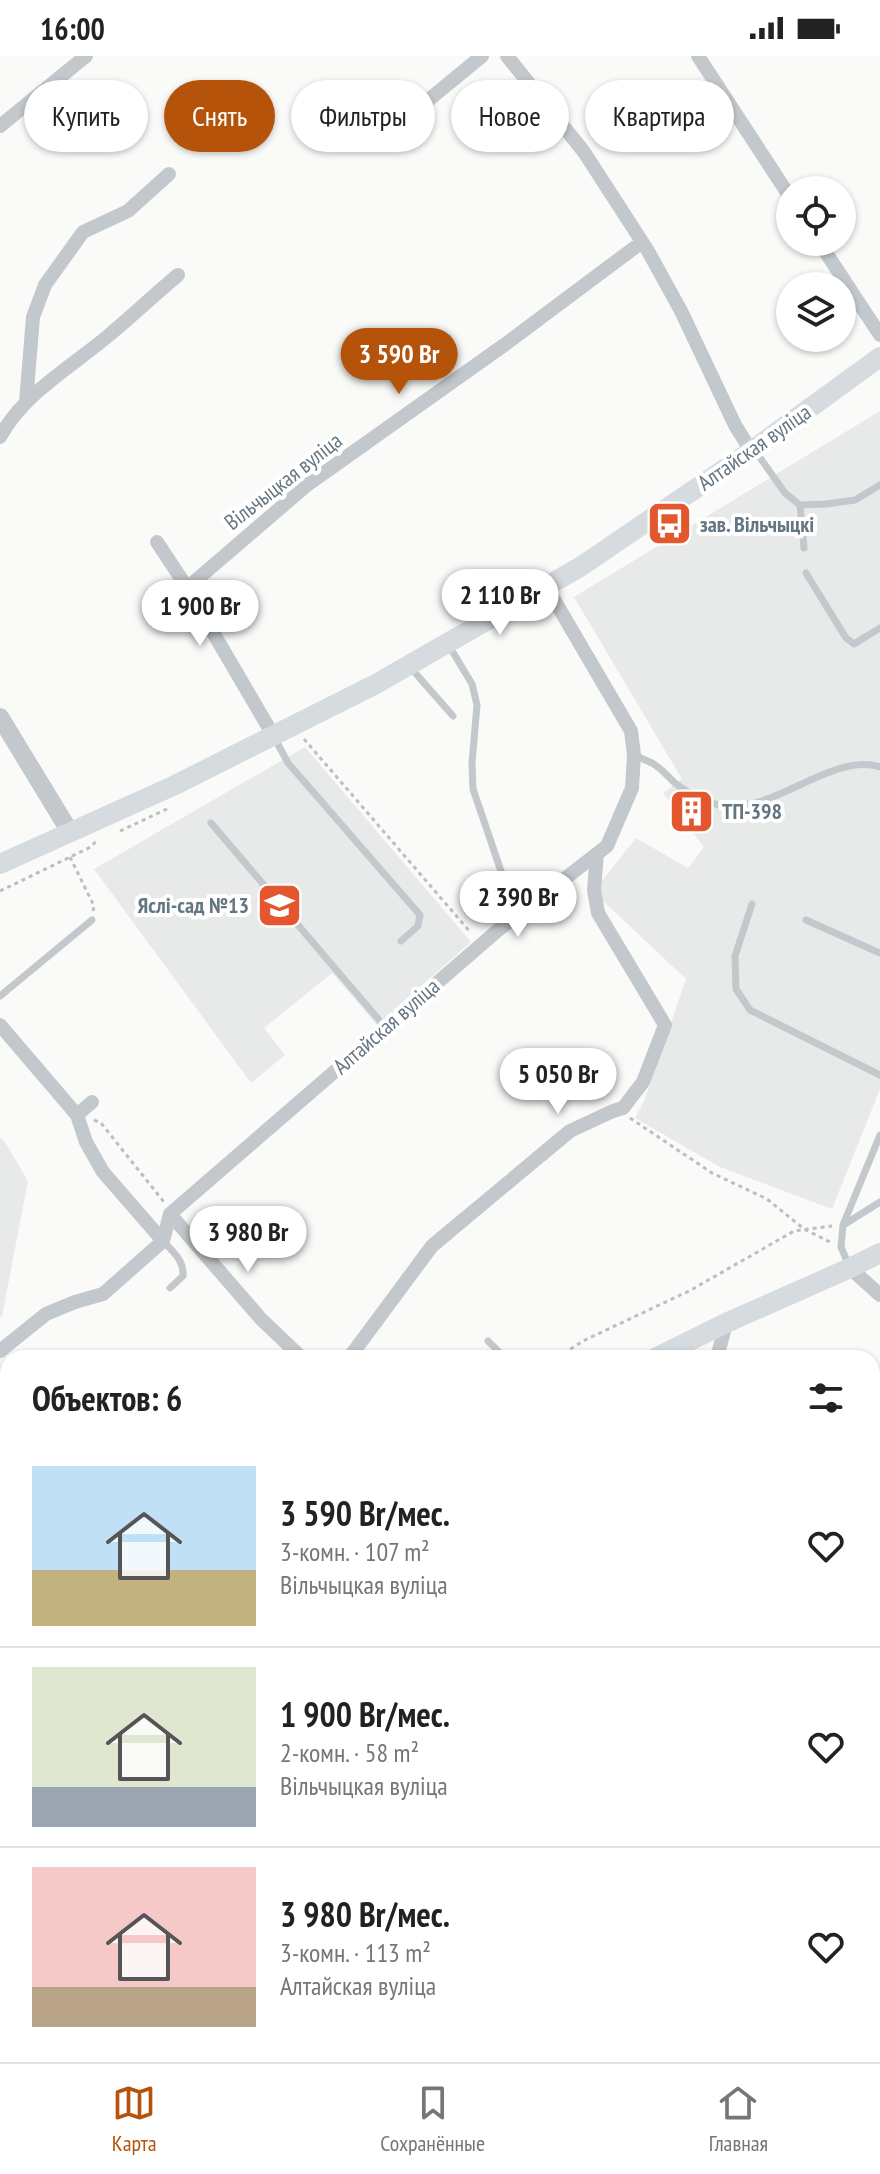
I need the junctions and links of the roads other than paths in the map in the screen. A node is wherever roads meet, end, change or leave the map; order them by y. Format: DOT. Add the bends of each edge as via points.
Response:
graph roads {
  1 [pos="86,56"];
  2 [pos="482,56"];
  3 [pos="507,56"];
  4 [pos="698,56"];
  5 [pos="435,95"];
  6 [pos="0,126"];
  7 [pos="169,174"];
  8 [pos="776,176"];
  9 [pos="642,242"];
  10 [pos="828,256"];
  11 [pos="178,275"];
  12 [pos="880,335"];
  13 [pos="880,357"];
  14 [pos="26,402"];
  15 [pos="0,437"];
  16 [pos="752,449"];
  17 [pos="880,485"];
  18 [pos="800,505"];
  19 [pos="157,542"];
  20 [pos="804,548"];
  21 [pos="806,573"];
  22 [pos="546,586"];
  23 [pos="187,588"];
  24 [pos="880,628"];
  25 [pos="447,643"];
  26 [pos="408,665"];
  27 [pos="453,716"];
  28 [pos="0,717"];
  29 [pos="273,735"];
  30 [pos="634,755"];
  31 [pos="880,767"];
  32 [pos="211,823"];
  33 [pos="70,832"];
  34 [pos="597,854"];
  35 [pos="0,864"];
  36 [pos="752,904"];
  37 [pos="523,911"];
  38 [pos="92,916"];
  39 [pos="806,920"];
  40 [pos="401,941"];
  41 [pos="880,953"];
  42 [pos="0,996"];
  43 [pos="0,1025"];
  44 [pos="385,1027"];
  45 [pos="880,1075"];
  46 [pos="92,1102"];
  47 [pos="77,1115"];
  48 [pos="880,1135"];
  49 [pos="880,1202"];
  50 [pos="170,1214"];
  51 [pos="843,1225"];
  52 [pos="163,1241"];
  53 [pos="880,1253"];
  54 [pos="850,1268"];
  55 [pos="170,1288"];
  56 [pos="880,1295"];
  57 [pos="726,1323"];
  58 [pos="488,1341"];
  59 [pos="1,1350"];
  60 [pos="294,1350"];
  61 [pos="355,1350"];
  62 [pos="497,1350"];
  63 [pos="671,1350"];
  64 [pos="719,1350"];
  1 -- 6 [label="street"];
  2 -- 5 [label="street"];
  3 -- 9 [label="street" via="584,152"];
  4 -- 8 [label="street"];
  7 -- 14 [label="street" via="128,211 83,232 45,285 33,317"];
  9 -- 16 [label="street"];
  9 -- 23 [label="street, Вільчыцкая вуліца" via="307,485"];
  10 -- 12 [label="street"];
  11 -- 14 [label="street"];
  13 -- 16 [label="main road, Алтайская вуліца"];
  14 -- 15 [label="street"];
  16 -- 18 [label="lane"];
  16 -- 22 [label="main road, Алтайская вуліца"];
  17 -- 18 [label="lane" via="855,500"];
  18 -- 20 [label="lane"];
  19 -- 23 [label="street"];
  21 -- 24 [label="lane" via="854,644"];
  22 -- 25 [label="main road, Алтайская вуліца"];
  22 -- 30 [label="street, Алтайская вуліца" via="631,731"];
  23 -- 29 [label="street"];
  25 -- 26 [label="main road, Алтайская вуліца"];
  25 -- 37 [label="lane" via="472,684 477,705 473,789 503,877"];
  26 -- 27 [label="lane"];
  26 -- 29 [label="main road, Алтайская вуліца"];
  28 -- 33 [label="street"];
  29 -- 33 [label="main road, Алтайская вуліца"];
  29 -- 40 [label="lane" via="288,763 420,915 418,926"];
  30 -- 31 [label="lane" via="676,784 723,806 781,794 857,764"];
  30 -- 34 [label="street, Алтайская вуліца" via="632,788 607,846"];
  32 -- 44 [label="lane"];
  33 -- 35 [label="main road, Алтайская вуліца"];
  34 -- 37 [label="street, Алтайская вуліца"];
  34 -- 61 [label="street" via="598,913 665,1025 643,1082 623,1108 570,1131 432,1246"];
  36 -- 45 [label="lane" via="735,956 736,989 750,1010"];
  37 -- 44 [label="street, Алтайская вуліца"];
  38 -- 42 [label="lane"];
  39 -- 41 [label="lane"];
  43 -- 47 [label="street"];
  44 -- 50 [label="street, Алтайская вуліца"];
  46 -- 47 [label="street"];
  47 -- 52 [label="street" via="103,1172"];
  48 -- 51 [label="lane"];
  49 -- 51 [label="lane"];
  50 -- 52 [label="street"];
  50 -- 60 [label="street"];
  51 -- 54 [label="lane" via="841,1247"];
  52 -- 55 [label="lane" via="184,1268"];
  52 -- 59 [label="street" via="103,1294 46,1314"];
  53 -- 54 [label="main road"];
  54 -- 56 [label="street"];
  54 -- 57 [label="main road"];
  57 -- 63 [label="main road"];
  57 -- 64 [label="street"];
  58 -- 62 [label="lane"];
}
